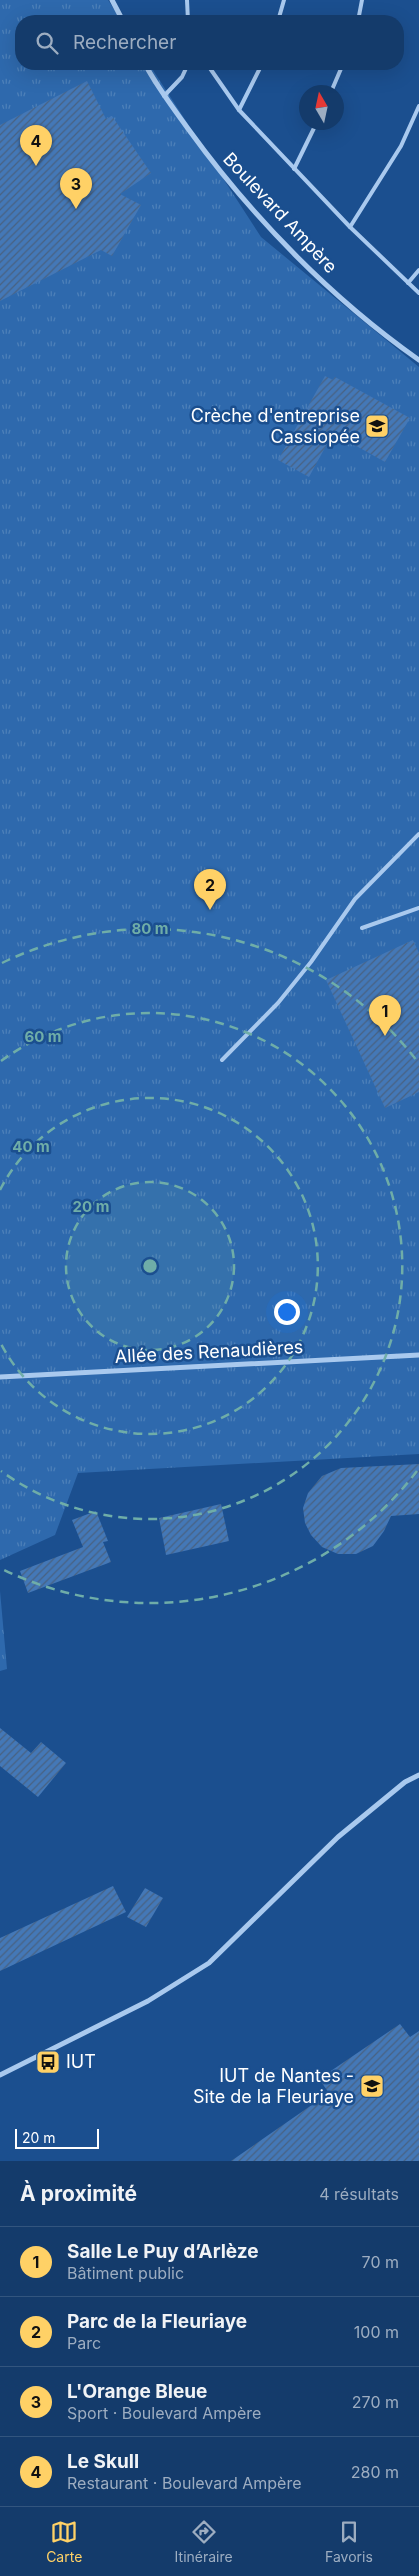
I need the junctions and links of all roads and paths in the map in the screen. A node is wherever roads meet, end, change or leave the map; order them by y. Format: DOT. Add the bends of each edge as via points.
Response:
graph roads {
  1 [pos="112,0"];
  2 [pos="187,0"];
  3 [pos="284,0"];
  4 [pos="362,0"];
  5 [pos="120,15"];
  6 [pos="188,15"];
  7 [pos="280,15"];
  8 [pos="359,15"];
  9 [pos="149,70"];
  10 [pos="185,70"];
  11 [pos="211,70"];
  12 [pos="259,70"];
  13 [pos="340,70"];
  14 [pos="333,85"];
  15 [pos="164,96"];
  16 [pos="419,106"];
  17 [pos="239,110"];
  18 [pos="313,130"];
  19 [pos="294,169"];
  20 [pos="350,227"];
  21 [pos="419,270"];
  22 [pos="408,283"];
  23 [pos="419,292"];
  24 [pos="419,360"];
  25 [pos="419,834"];
  26 [pos="419,908"];
  27 [pos="362,928"];
  28 [pos="222,1060"];
  29 [pos="419,1355"];
  30 [pos="0,1377"];
  31 [pos="419,1775"];
  32 [pos="0,2075"];
  1 -- 5 [label="street"];
  2 -- 6 [label="lane"];
  3 -- 7 [label="lane"];
  4 -- 8 [label="lane"];
  9 -- 15 [label="street, Boulevard Ampère"];
  10 -- 15 [label="lane"];
  11 -- 17 [label="lane"];
  12 -- 17 [label="lane"];
  13 -- 14 [label="lane"];
  15 -- 24 [label="street, Boulevard Ampère" via="224,178 268,226 349,304"];
  16 -- 20 [label="lane" via="401,146"];
  17 -- 19 [label="lane"];
  18 -- 19 [label="lane"];
  19 -- 20 [label="lane"];
  20 -- 22 [label="lane"];
  21 -- 22 [label="lane"];
  22 -- 23 [label="lane"];
  25 -- 28 [label="lane" via="355,899 278,1003"];
  26 -- 27 [label="lane"];
  29 -- 30 [label="street, Allée des Renaudières"];
  31 -- 32 [label="street" via="405,1782 338,1837 209,1964 148,2001"];
}
